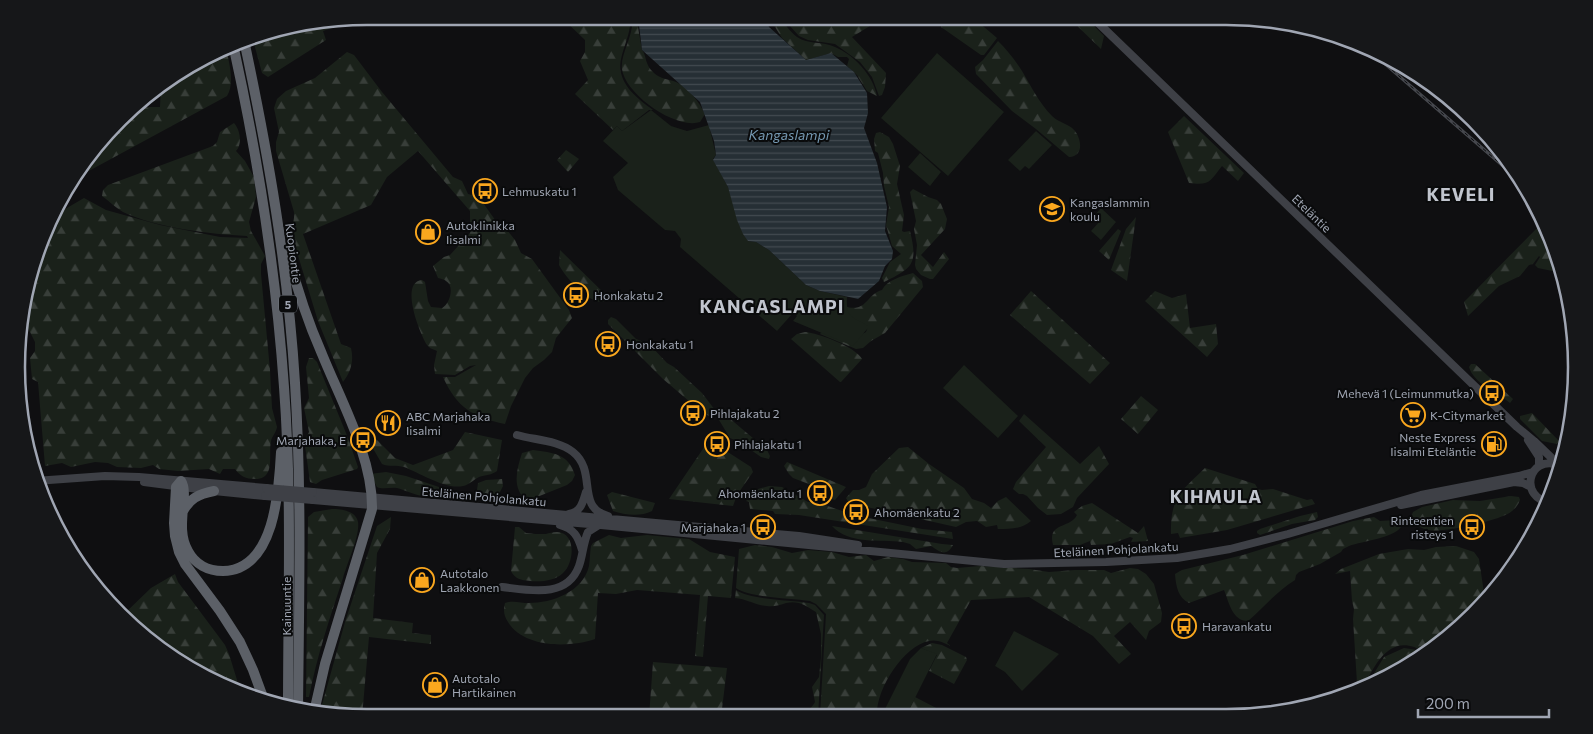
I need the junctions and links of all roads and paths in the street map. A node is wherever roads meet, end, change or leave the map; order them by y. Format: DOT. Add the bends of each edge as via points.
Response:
graph roads {
  1 [pos="1100,25"];
  2 [pos="246,47"];
  3 [pos="235,52"];
  4 [pos="276,210"];
  5 [pos="284,389"];
  6 [pos="1517,427"];
  7 [pos="517,435"];
  8 [pos="1555,460"];
  9 [pos="1554,464"];
  10 [pos="1539,466"];
  11 [pos="1533,472"];
  12 [pos="44,480"];
  13 [pos="180,485"];
  14 [pos="587,487"];
  15 [pos="1531,487"];
  16 [pos="214,492"];
  17 [pos="265,492"];
  18 [pos="1541,499"];
  19 [pos="293,502"];
  20 [pos="372,502"];
  21 [pos="518,514"];
  22 [pos="565,515"];
  23 [pos="181,516"];
  24 [pos="1351,516"];
  25 [pos="625,520"];
  26 [pos="546,521"];
  27 [pos="601,525"];
  28 [pos="582,551"];
  29 [pos="907,555"];
  30 [pos="502,587"];
  31 [pos="261,692"];
  32 [pos="288,699"];
  33 [pos="298,701"];
  34 [pos="316,705"];
  1 -- 6 [label="main road, Eteläntie"];
  2 -- 4 [label="highway, Kuopiontie / 5"];
  3 -- 5 [label="highway, Kuopiontie / 5" via="267,224"];
  4 -- 19 [label="highway, Kuopiontie / 5" via="295,382"];
  4 -- 20 [label="highway" via="302,304 358,442"];
  5 -- 19 [label="highway, Kuopiontie / 5"];
  5 -- 23 [label="highway" via="276,505 269,531 255,556 238,568 220,571 204,567 192,558 185,545"];
  6 -- 8 [label="main road, Eteläntie"];
  6 -- 10 [label="main road, Eteläntie" via="1539,457"];
  7 -- 14 [label="main road" via="571,451 584,468"];
  9 -- 10 [label="main road"];
  10 -- 11 [label="main road"];
  11 -- 15 [label="main road"];
  11 -- 24 [label="main road, Eteläinen Pohjolankatu" via="1421,495"];
  12 -- 13 [label="main road, Eteläinen Pohjolankatu" via="106,476"];
  13 -- 16 [label="main road, Eteläinen Pohjolankatu"];
  13 -- 17 [label="main road, Eteläinen Pohjolankatu"];
  13 -- 23 [label="highway"];
  13 -- 31 [label="highway" via="174,530 179,552 240,642"];
  14 -- 22 [label="main road" via="579,510"];
  14 -- 25 [label="main road" via="589,502 594,509 600,514"];
  15 -- 18 [label="main road"];
  15 -- 24 [label="main road, Eteläinen Pohjolankatu" via="1514,482"];
  16 -- 17 [label="main road, Eteläinen Pohjolankatu"];
  16 -- 23 [label="highway" via="196,496"];
  17 -- 20 [label="main road, Eteläinen Pohjolankatu, bridge"];
  19 -- 32 [label="highway, Kainuuntie / 5"];
  19 -- 33 [label="highway, Kainuuntie / 5"];
  20 -- 21 [label="main road, Eteläinen Pohjolankatu"];
  20 -- 34 [label="highway"];
  21 -- 22 [label="main road, Eteläinen Pohjolankatu"];
  21 -- 26 [label="main road, Eteläinen Pohjolankatu"];
  22 -- 25 [label="main road, Eteläinen Pohjolankatu"];
  24 -- 29 [label="main road, Eteläinen Pohjolankatu" via="1256,543 1177,558 1004,564"];
  25 -- 29 [label="main road, Eteläinen Pohjolankatu" via="799,536"];
  26 -- 27 [label="main road, Eteläinen Pohjolankatu"];
  26 -- 28 [label="main road" via="574,532"];
  27 -- 28 [label="main road" via="588,532"];
  27 -- 29 [label="main road, Eteläinen Pohjolankatu"];
  28 -- 30 [label="main road" via="576,571 557,588 537,591"];
}
